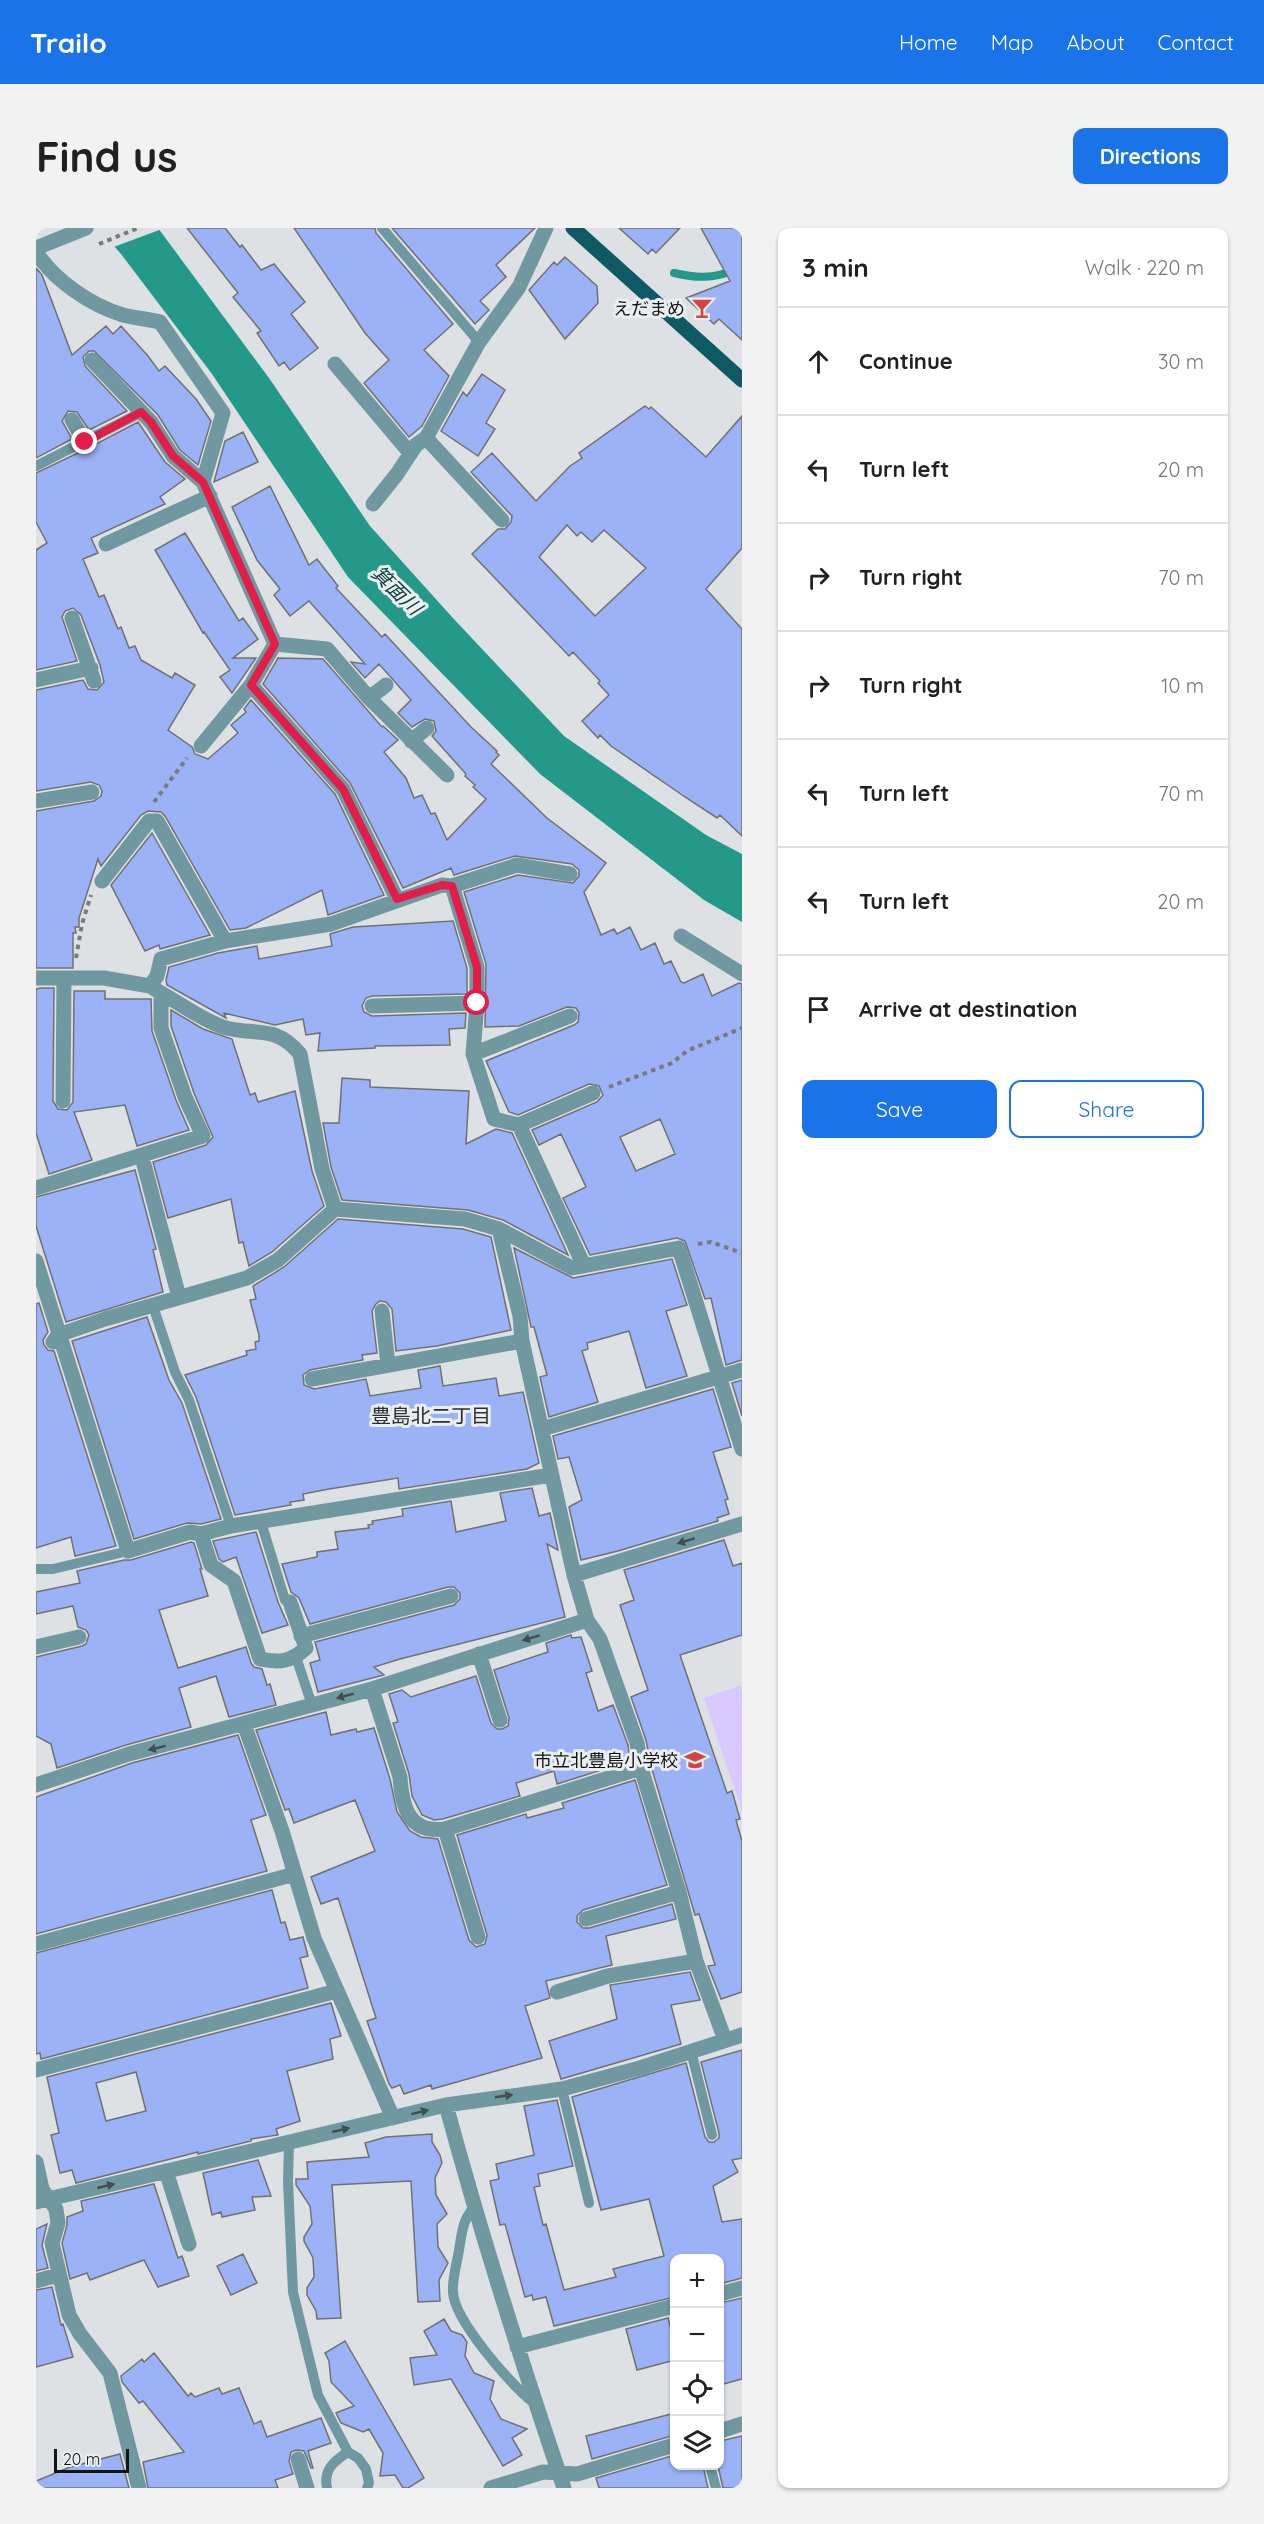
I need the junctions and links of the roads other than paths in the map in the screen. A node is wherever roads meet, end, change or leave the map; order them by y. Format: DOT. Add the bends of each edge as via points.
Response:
graph roads {
  1 [pos="86,228"];
  2 [pos="382,228"];
  3 [pos="546,228"];
  4 [pos="573,228"];
  5 [pos="36,250"];
  6 [pos="41,270"];
  7 [pos="479,342"];
  8 [pos="92,360"];
  9 [pos="336,364"];
  10 [pos="742,380"];
  11 [pos="141,412"];
  12 [pos="72,420"];
  13 [pos="426,438"];
  14 [pos="85,442"];
  15 [pos="410,453"];
  16 [pos="36,466"];
  17 [pos="203,482"];
  18 [pos="210,496"];
  19 [pos="373,504"];
  20 [pos="502,520"];
  21 [pos="106,544"];
  22 [pos="72,618"];
  23 [pos="275,644"];
  24 [pos="36,680"];
  25 [pos="251,685"];
  26 [pos="386,685"];
  27 [pos="369,698"];
  28 [pos="427,728"];
  29 [pos="411,741"];
  30 [pos="201,746"];
  31 [pos="447,775"];
  32 [pos="92,792"];
  33 [pos="36,801"];
  34 [pos="570,874"];
  35 [pos="102,881"];
  36 [pos="452,886"];
  37 [pos="397,899"];
  38 [pos="681,936"];
  39 [pos="225,941"];
  40 [pos="742,974"];
  41 [pos="36,978"];
  42 [pos="68,978"];
  43 [pos="155,990"];
  44 [pos="477,1003"];
  45 [pos="372,1006"];
  46 [pos="570,1016"];
  47 [pos="473,1054"];
  48 [pos="593,1093"];
  49 [pos="63,1101"];
  50 [pos="519,1125"];
  51 [pos="142,1157"];
  52 [pos="36,1188"];
  53 [pos="335,1209"];
  54 [pos="499,1229"];
  55 [pos="36,1261"];
  56 [pos="584,1266"];
  57 [pos="179,1297"];
  58 [pos="153,1306"];
  59 [pos="382,1311"];
  60 [pos="56,1339"];
  61 [pos="522,1341"];
  62 [pos="388,1365"];
  63 [pos="742,1370"];
  64 [pos="720,1377"];
  65 [pos="312,1379"];
  66 [pos="542,1430"];
  67 [pos="742,1449"];
  68 [pos="551,1475"];
  69 [pos="261,1522"];
  70 [pos="742,1524"];
  71 [pos="231,1526"];
  72 [pos="201,1534"];
  73 [pos="128,1551"];
  74 [pos="36,1569"];
  75 [pos="574,1575"];
  76 [pos="451,1596"];
  77 [pos="290,1602"];
  78 [pos="587,1620"];
  79 [pos="79,1636"];
  80 [pos="302,1636"];
  81 [pos="36,1647"];
  82 [pos="479,1654"];
  83 [pos="296,1657"];
  84 [pos="372,1689"];
  85 [pos="312,1706"];
  86 [pos="500,1720"];
  87 [pos="244,1724"];
  88 [pos="641,1768"];
  89 [pos="36,1785"];
  90 [pos="445,1829"];
  91 [pos="294,1874"];
  92 [pos="680,1892"];
  93 [pos="586,1918"];
  94 [pos="478,1937"];
  95 [pos="36,1944"];
  96 [pos="696,1961"];
  97 [pos="337,1991"];
  98 [pos="557,1992"];
  99 [pos="742,2035"];
  100 [pos="725,2040"];
  101 [pos="691,2051"];
  102 [pos="36,2070"];
  103 [pos="562,2089"];
  104 [pos="446,2105"];
  105 [pos="393,2118"];
  106 [pos="712,2135"];
  107 [pos="289,2142"];
  108 [pos="36,2162"];
  109 [pos="166,2171"];
  110 [pos="43,2201"];
  111 [pos="589,2203"];
  112 [pos="474,2207"];
  113 [pos="189,2244"];
  114 [pos="58,2275"];
  115 [pos="36,2281"];
  116 [pos="742,2288"];
  117 [pos="724,2293"];
  118 [pos="670,2307"];
  119 [pos="517,2348"];
  120 [pos="534,2403"];
  121 [pos="742,2424"];
  122 [pos="724,2430"];
  123 [pos="670,2446"];
  124 [pos="348,2451"];
  125 [pos="298,2460"];
  126 [pos="711,2470"];
  127 [pos="561,2481"];
  128 [pos="140,2488"];
  129 [pos="307,2488"];
  130 [pos="327,2488"];
  131 [pos="367,2488"];
  132 [pos="491,2488"];
  133 [pos="716,2488"];
  1 -- 5 [label="street"];
  2 -- 7 [label="lane"];
  3 -- 7 [label="street" via="519,287"];
  4 -- 10 [label="main road"];
  5 -- 6 [label="street"];
  6 -- 17 [label="street" via="91,302 122,315 160,322 224,413"];
  7 -- 13 [label="street"];
  8 -- 11 [label="street"];
  9 -- 15 [label="street"];
  11 -- 14 [label="lane"];
  11 -- 17 [label="street" via="173,456"];
  12 -- 14 [label="street"];
  13 -- 15 [label="street"];
  13 -- 20 [label="street"];
  14 -- 16 [label="lane"];
  15 -- 19 [label="street"];
  17 -- 18 [label="street"];
  18 -- 21 [label="street"];
  18 -- 23 [label="street"];
  22 -- 24 [label="street" via="92,674"];
  23 -- 25 [label="street"];
  23 -- 27 [label="street" via="327,649"];
  25 -- 30 [label="street"];
  25 -- 37 [label="street" via="343,789"];
  26 -- 27 [label="street"];
  27 -- 29 [label="street"];
  28 -- 29 [label="street"];
  29 -- 31 [label="street"];
  32 -- 33 [label="street"];
  34 -- 36 [label="street" via="517,865"];
  35 -- 39 [label="street" via="149,821 157,821"];
  36 -- 37 [label="street" via="442,885"];
  36 -- 44 [label="street" via="477,967"];
  37 -- 39 [label="street" via="331,924"];
  38 -- 40 [label="street"];
  39 -- 43 [label="street" via="161,959"];
  41 -- 42 [label="street"];
  42 -- 43 [label="street" via="104,978"];
  42 -- 49 [label="street"];
  43 -- 51 [label="street" via="161,1028 203,1136"];
  43 -- 53 [label="street" via="223,1027 272,1033 292,1044 300,1054 322,1169"];
  44 -- 45 [label="street"];
  44 -- 47 [label="street"];
  46 -- 47 [label="street"];
  47 -- 50 [label="street" via="494,1119"];
  48 -- 50 [label="street"];
  50 -- 56 [label="street"];
  51 -- 52 [label="street"];
  51 -- 57 [label="street"];
  53 -- 54 [label="street" via="465,1219"];
  53 -- 57 [label="street" via="278,1260 248,1278"];
  54 -- 56 [label="street" via="572,1268"];
  54 -- 61 [label="street" via="520,1316"];
  55 -- 60 [label="street"];
  56 -- 64 [label="street" via="679,1248"];
  57 -- 58 [label="street"];
  58 -- 60 [label="street"];
  58 -- 71 [label="lane"];
  59 -- 62 [label="street"];
  60 -- 73 [label="street"];
  61 -- 62 [label="street"];
  61 -- 66 [label="street"];
  62 -- 65 [label="street"];
  63 -- 64 [label="street"];
  64 -- 66 [label="street"];
  64 -- 67 [label="street"];
  66 -- 68 [label="street"];
  68 -- 69 [label="street"];
  68 -- 75 [label="street"];
  69 -- 71 [label="street"];
  69 -- 77 [label="lane" via="285,1600"];
  70 -- 75 [label="street, one-way"];
  71 -- 72 [label="street"];
  72 -- 73 [label="street" via="190,1532"];
  72 -- 83 [label="street" via="211,1565 234,1581 260,1659 278,1663"];
  73 -- 74 [label="lane" via="53,1569"];
  75 -- 78 [label="street"];
  76 -- 80 [label="street"];
  77 -- 80 [label="street"];
  78 -- 82 [label="street, one-way"];
  78 -- 88 [label="street" via="600,1640 637,1743"];
  79 -- 81 [label="street"];
  80 -- 83 [label="street" via="306,1648"];
  82 -- 84 [label="street"];
  82 -- 86 [label="street"];
  83 -- 85 [label="lane"];
  84 -- 85 [label="street, one-way"];
  84 -- 90 [label="street" via="409,1816 416,1825 431,1831"];
  85 -- 87 [label="street"];
  87 -- 89 [label="street, one-way" via="129,1754"];
  87 -- 91 [label="street"];
  88 -- 90 [label="street"];
  88 -- 92 [label="street"];
  90 -- 94 [label="street"];
  91 -- 95 [label="street"];
  91 -- 97 [label="street" via="314,1938"];
  92 -- 93 [label="street"];
  92 -- 96 [label="street"];
  96 -- 98 [label="street" via="608,1976"];
  96 -- 100 [label="street"];
  97 -- 102 [label="street"];
  97 -- 105 [label="street"];
  99 -- 100 [label="street"];
  100 -- 101 [label="street"];
  101 -- 103 [label="street"];
  101 -- 106 [label="lane"];
  104 -- 103 [label="street, one-way"];
  103 -- 111 [label="lane"];
  105 -- 104 [label="street, one-way"];
  104 -- 112 [label="street"];
  107 -- 105 [label="street, one-way"];
  107 -- 109 [label="street"];
  107 -- 124 [label="lane" via="293,2292 318,2395"];
  108 -- 110 [label="street"];
  110 -- 109 [label="street, one-way"];
  109 -- 113 [label="street"];
  110 -- 114 [label="street" via="56,2209 58,2223 52,2243"];
  112 -- 119 [label="street"];
  112 -- 120 [label="lane" via="465,2218 452,2291 456,2306 466,2325 517,2390"];
  114 -- 115 [label="street"];
  114 -- 128 [label="street" via="69,2315 110,2373"];
  116 -- 117 [label="street"];
  118 -- 119 [label="street"];
  119 -- 120 [label="street"];
  120 -- 127 [label="street"];
  121 -- 122 [label="street"];
  123 -- 127 [label="street"];
  124 -- 130 [label="lane" via="334,2461 326,2474"];
  124 -- 131 [label="lane" via="366,2469"];
  125 -- 129 [label="street"];
  126 -- 133 [label="lane"];
  127 -- 132 [label="street" via="543,2472"];
}
